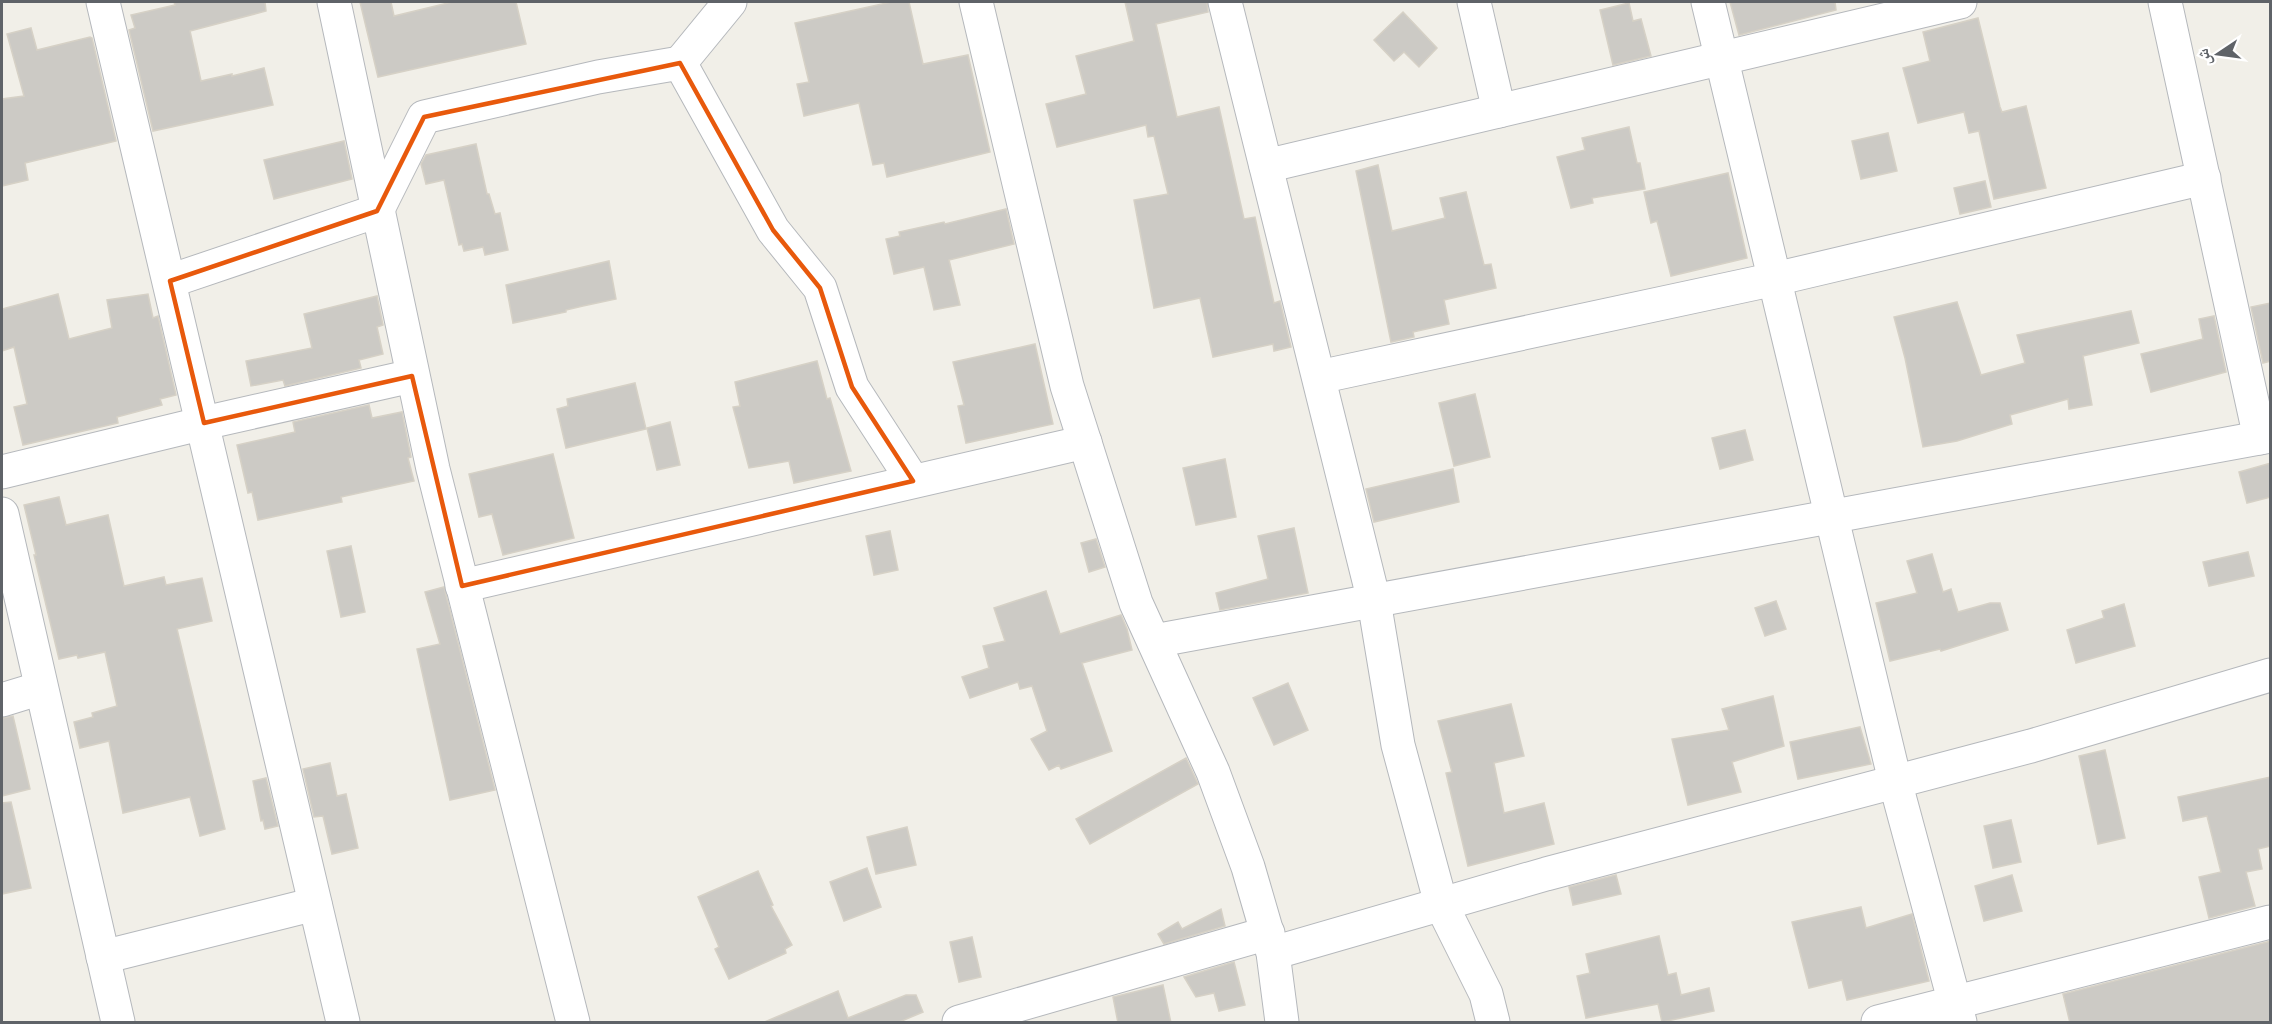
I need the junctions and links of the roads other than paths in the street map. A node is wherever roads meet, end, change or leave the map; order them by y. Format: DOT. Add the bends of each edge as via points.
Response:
graph roads {
  1 [pos="103,2"];
  2 [pos="334,2"];
  3 [pos="729,2"];
  4 [pos="976,2"];
  5 [pos="1225,2"];
  6 [pos="1474,2"];
  7 [pos="1708,2"];
  8 [pos="2165,2"];
  9 [pos="1948,3"];
  10 [pos="1722,58"];
  11 [pos="680,63"];
  12 [pos="1499,111"];
  13 [pos="1266,166"];
  14 [pos="2204,178"];
  15 [pos="377,211"];
  16 [pos="1775,279"];
  17 [pos="170,281"];
  18 [pos="412,376"];
  19 [pos="1319,377"];
  20 [pos="204,423"];
  21 [pos="2266,437"];
  22 [pos="1085,442"];
  23 [pos="2,472"];
  24 [pos="913,482"];
  25 [pos="2,514"];
  26 [pos="1832,518"];
  27 [pos="462,586"];
  28 [pos="1374,601"];
  29 [pos="1154,641"];
  30 [pos="2271,675"];
  31 [pos="41,688"];
  32 [pos="2,700"];
  33 [pos="1895,781"];
  34 [pos="315,904"];
  35 [pos="1442,904"];
  36 [pos="2271,922"];
  37 [pos="1270,943"];
  38 [pos="103,957"];
  39 [pos="1042,1011"];
  40 [pos="1957,1013"];
  41 [pos="118,1023"];
  42 [pos="343,1023"];
  43 [pos="573,1023"];
  44 [pos="959,1023"];
  45 [pos="1282,1023"];
  46 [pos="1493,1023"];
  47 [pos="1878,1023"];
  1 -- 17 [label="street"];
  2 -- 15 [label="street"];
  3 -- 11 [label="street"];
  4 -- 22 [label="street" via="1067,386"];
  5 -- 13 [label="street"];
  6 -- 12 [label="street"];
  7 -- 10 [label="street"];
  8 -- 14 [label="street"];
  9 -- 10 [label="street"];
  10 -- 12 [label="street"];
  10 -- 16 [label="street"];
  11 -- 15 [label="street" via="598,77 423,117"];
  11 -- 24 [label="street" via="773,230 820,288 852,387"];
  12 -- 13 [label="street"];
  13 -- 19 [label="street"];
  14 -- 16 [label="street"];
  14 -- 21 [label="street"];
  15 -- 17 [label="street"];
  15 -- 18 [label="street"];
  16 -- 19 [label="street"];
  16 -- 26 [label="street"];
  17 -- 20 [label="street"];
  18 -- 20 [label="street"];
  18 -- 27 [label="street"];
  19 -- 28 [label="street"];
  20 -- 23 [label="street"];
  20 -- 34 [label="street"];
  21 -- 26 [label="street"];
  22 -- 24 [label="street"];
  22 -- 29 [label="street" via="1136,603"];
  24 -- 27 [label="street"];
  25 -- 31 [label="street"];
  26 -- 28 [label="street"];
  26 -- 33 [label="street"];
  27 -- 43 [label="street"];
  28 -- 29 [label="street"];
  28 -- 35 [label="street" via="1398,745"];
  29 -- 37 [label="street" via="1213,772 1248,867"];
  30 -- 33 [label="street" via="2031,746"];
  31 -- 32 [label="street"];
  31 -- 38 [label="street"];
  33 -- 35 [label="street"];
  33 -- 40 [label="street"];
  34 -- 38 [label="street"];
  34 -- 42 [label="street"];
  35 -- 37 [label="street"];
  35 -- 46 [label="street" via="1486,994"];
  36 -- 40 [label="street"];
  37 -- 39 [label="street"];
  37 -- 45 [label="street"];
  38 -- 41 [label="street"];
  39 -- 44 [label="street"];
  40 -- 47 [label="street"];
}
